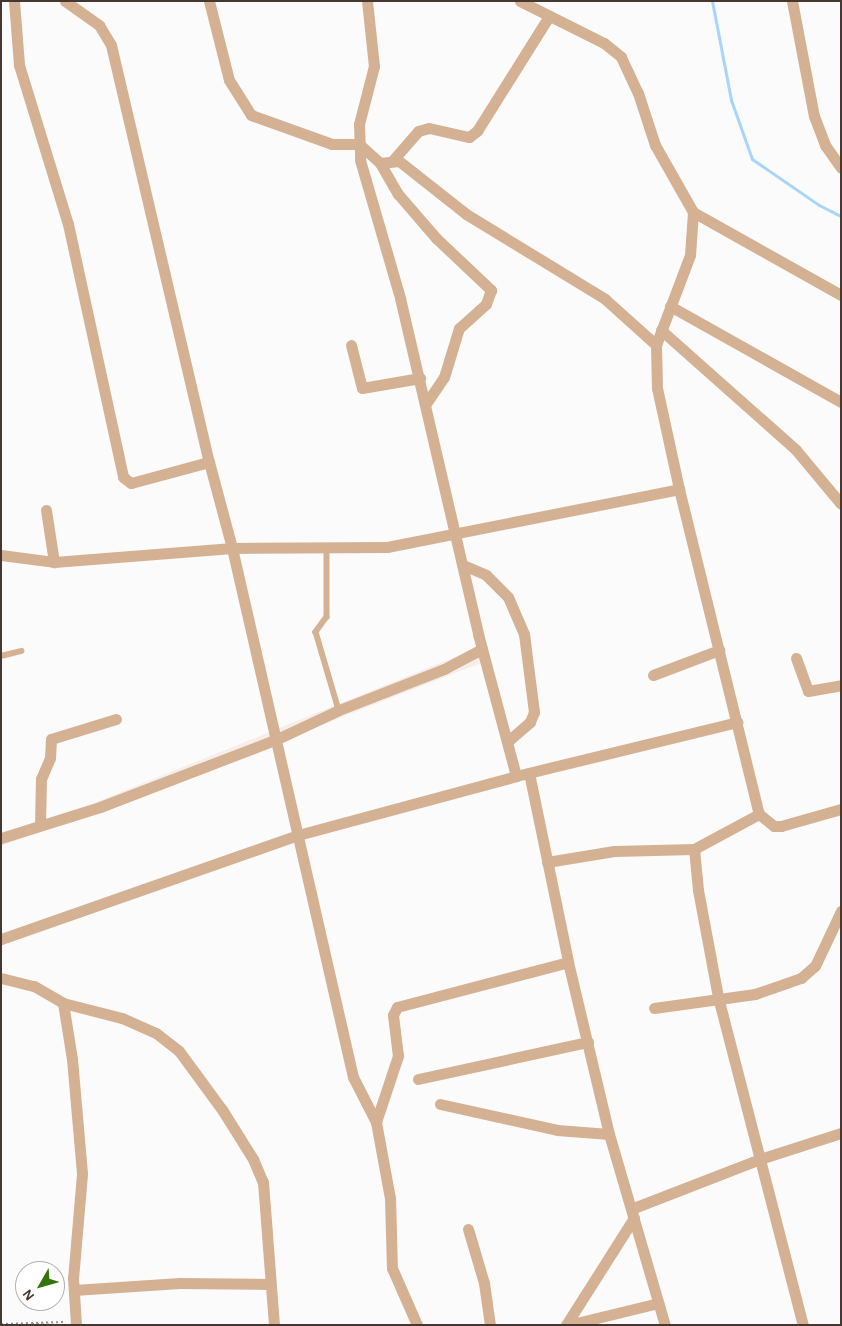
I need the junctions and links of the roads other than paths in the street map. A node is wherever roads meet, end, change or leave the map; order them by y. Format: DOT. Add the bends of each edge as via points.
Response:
graph roads {
  1 [pos="14,1"];
  2 [pos="65,1"];
  3 [pos="209,1"];
  4 [pos="366,1"];
  5 [pos="520,1"];
  6 [pos="792,1"];
  7 [pos="548,16"];
  8 [pos="359,144"];
  9 [pos="393,160"];
  10 [pos="380,162"];
  11 [pos="841,168"];
  12 [pos="693,212"];
  13 [pos="841,295"];
  14 [pos="670,306"];
  15 [pos="661,330"];
  16 [pos="351,345"];
  17 [pos="656,345"];
  18 [pos="420,378"];
  19 [pos="841,402"];
  20 [pos="426,404"];
  21 [pos="209,462"];
  22 [pos="678,489"];
  23 [pos="841,504"];
  24 [pos="46,510"];
  25 [pos="456,533"];
  26 [pos="327,547"];
  27 [pos="232,548"];
  28 [pos="1,555"];
  29 [pos="54,562"];
  30 [pos="463,565"];
  31 [pos="482,649"];
  32 [pos="719,650"];
  33 [pos="21,651"];
  34 [pos="1,656"];
  35 [pos="796,658"];
  36 [pos="653,675"];
  37 [pos="841,685"];
  38 [pos="339,710"];
  39 [pos="116,719"];
  40 [pos="737,722"];
  41 [pos="277,739"];
  42 [pos="507,742"];
  43 [pos="529,773"];
  44 [pos="516,776"];
  45 [pos="841,809"];
  46 [pos="759,814"];
  47 [pos="40,825"];
  48 [pos="298,835"];
  49 [pos="1,838"];
  50 [pos="694,849"];
  51 [pos="547,862"];
  52 [pos="841,910"];
  53 [pos="1,939"];
  54 [pos="568,962"];
  55 [pos="1,978"];
  56 [pos="718,997"];
  57 [pos="63,1003"];
  58 [pos="654,1008"];
  59 [pos="588,1042"];
  60 [pos="418,1079"];
  61 [pos="440,1104"];
  62 [pos="376,1122"];
  63 [pos="841,1133"];
  64 [pos="609,1134"];
  65 [pos="760,1159"];
  66 [pos="633,1214"];
  67 [pos="468,1228"];
  68 [pos="270,1284"];
  69 [pos="74,1290"];
  70 [pos="658,1303"];
  71 [pos="76,1323"];
  72 [pos="274,1325"];
  73 [pos="417,1325"];
  74 [pos="490,1325"];
  75 [pos="567,1325"];
  76 [pos="665,1325"];
  77 [pos="803,1325"];
  1 -- 21 [label="street" via="19,65 68,224 123,477 131,483"];
  2 -- 21 [label="street" via="99,25 111,45"];
  3 -- 8 [label="street" via="230,80 251,115 332,144"];
  4 -- 8 [label="street" via="374,66 359,124"];
  5 -- 7 [label="street"];
  6 -- 11 [label="street" via="814,116 825,145"];
  7 -- 9 [label="street" via="477,131 469,137 429,128 418,131"];
  7 -- 12 [label="street" via="604,43 621,57 638,93 652,138"];
  8 -- 10 [label="street"];
  8 -- 18 [label="street" via="360,160"];
  9 -- 10 [label="street"];
  9 -- 17 [label="street" via="399,160 466,214 605,299"];
  10 -- 20 [label="street" via="398,194 436,238 491,290 486,304 459,328 444,377"];
  12 -- 13 [label="street"];
  12 -- 14 [label="street" via="690,255"];
  14 -- 15 [label="street"];
  14 -- 19 [label="street"];
  15 -- 17 [label="street"];
  15 -- 23 [label="street" via="796,450"];
  16 -- 18 [label="street" via="362,388"];
  17 -- 22 [label="street" via="657,388"];
  18 -- 20 [label="street"];
  20 -- 25 [label="street"];
  21 -- 27 [label="street"];
  22 -- 25 [label="street"];
  22 -- 32 [label="street"];
  24 -- 29 [label="street"];
  25 -- 26 [label="street" via="388,546"];
  25 -- 30 [label="street"];
  26 -- 27 [label="street"];
  26 -- 38 [label="lane" via="327,617 316,632"];
  27 -- 29 [label="street"];
  27 -- 41 [label="street"];
  28 -- 29 [label="street"];
  30 -- 31 [label="street"];
  30 -- 42 [label="street" via="486,575 508,598 524,634 534,712 530,722"];
  31 -- 38 [label="street" via="444,669"];
  31 -- 42 [label="street"];
  32 -- 36 [label="street"];
  32 -- 40 [label="street"];
  33 -- 34 [label="lane"];
  35 -- 37 [label="street" via="808,691"];
  38 -- 41 [label="street"];
  39 -- 47 [label="street" via="51,739 50,758 41,779"];
  40 -- 43 [label="street"];
  40 -- 46 [label="street"];
  41 -- 47 [label="street" via="100,807"];
  41 -- 48 [label="street"];
  42 -- 44 [label="street"];
  43 -- 44 [label="street"];
  43 -- 51 [label="street"];
  44 -- 48 [label="street"];
  45 -- 46 [label="street" via="781,826 774,826"];
  46 -- 50 [label="street"];
  47 -- 49 [label="street"];
  48 -- 53 [label="street"];
  48 -- 62 [label="street" via="353,1077"];
  50 -- 51 [label="street" via="614,851"];
  50 -- 56 [label="street" via="698,890"];
  51 -- 54 [label="street"];
  52 -- 56 [label="street" via="815,966 801,978 755,994"];
  54 -- 59 [label="street"];
  54 -- 62 [label="street" via="397,1008 393,1015 398,1056"];
  55 -- 57 [label="street" via="34,986"];
  56 -- 58 [label="street"];
  56 -- 65 [label="street"];
  57 -- 68 [label="street" via="122,1018 167,1040 223,1111 253,1159 263,1182"];
  57 -- 69 [label="street" via="72,1060 82,1174"];
  59 -- 60 [label="street"];
  59 -- 64 [label="street"];
  61 -- 64 [label="street" via="557,1130"];
  62 -- 73 [label="street" via="390,1198 392,1268"];
  63 -- 65 [label="street"];
  64 -- 66 [label="street"];
  65 -- 66 [label="street"];
  65 -- 77 [label="street"];
  66 -- 70 [label="street"];
  66 -- 75 [label="street"];
  67 -- 74 [label="street" via="484,1283"];
  68 -- 69 [label="street" via="144,1284"];
  68 -- 72 [label="street"];
  69 -- 71 [label="street"];
  70 -- 75 [label="street"];
  70 -- 76 [label="street"];
}
